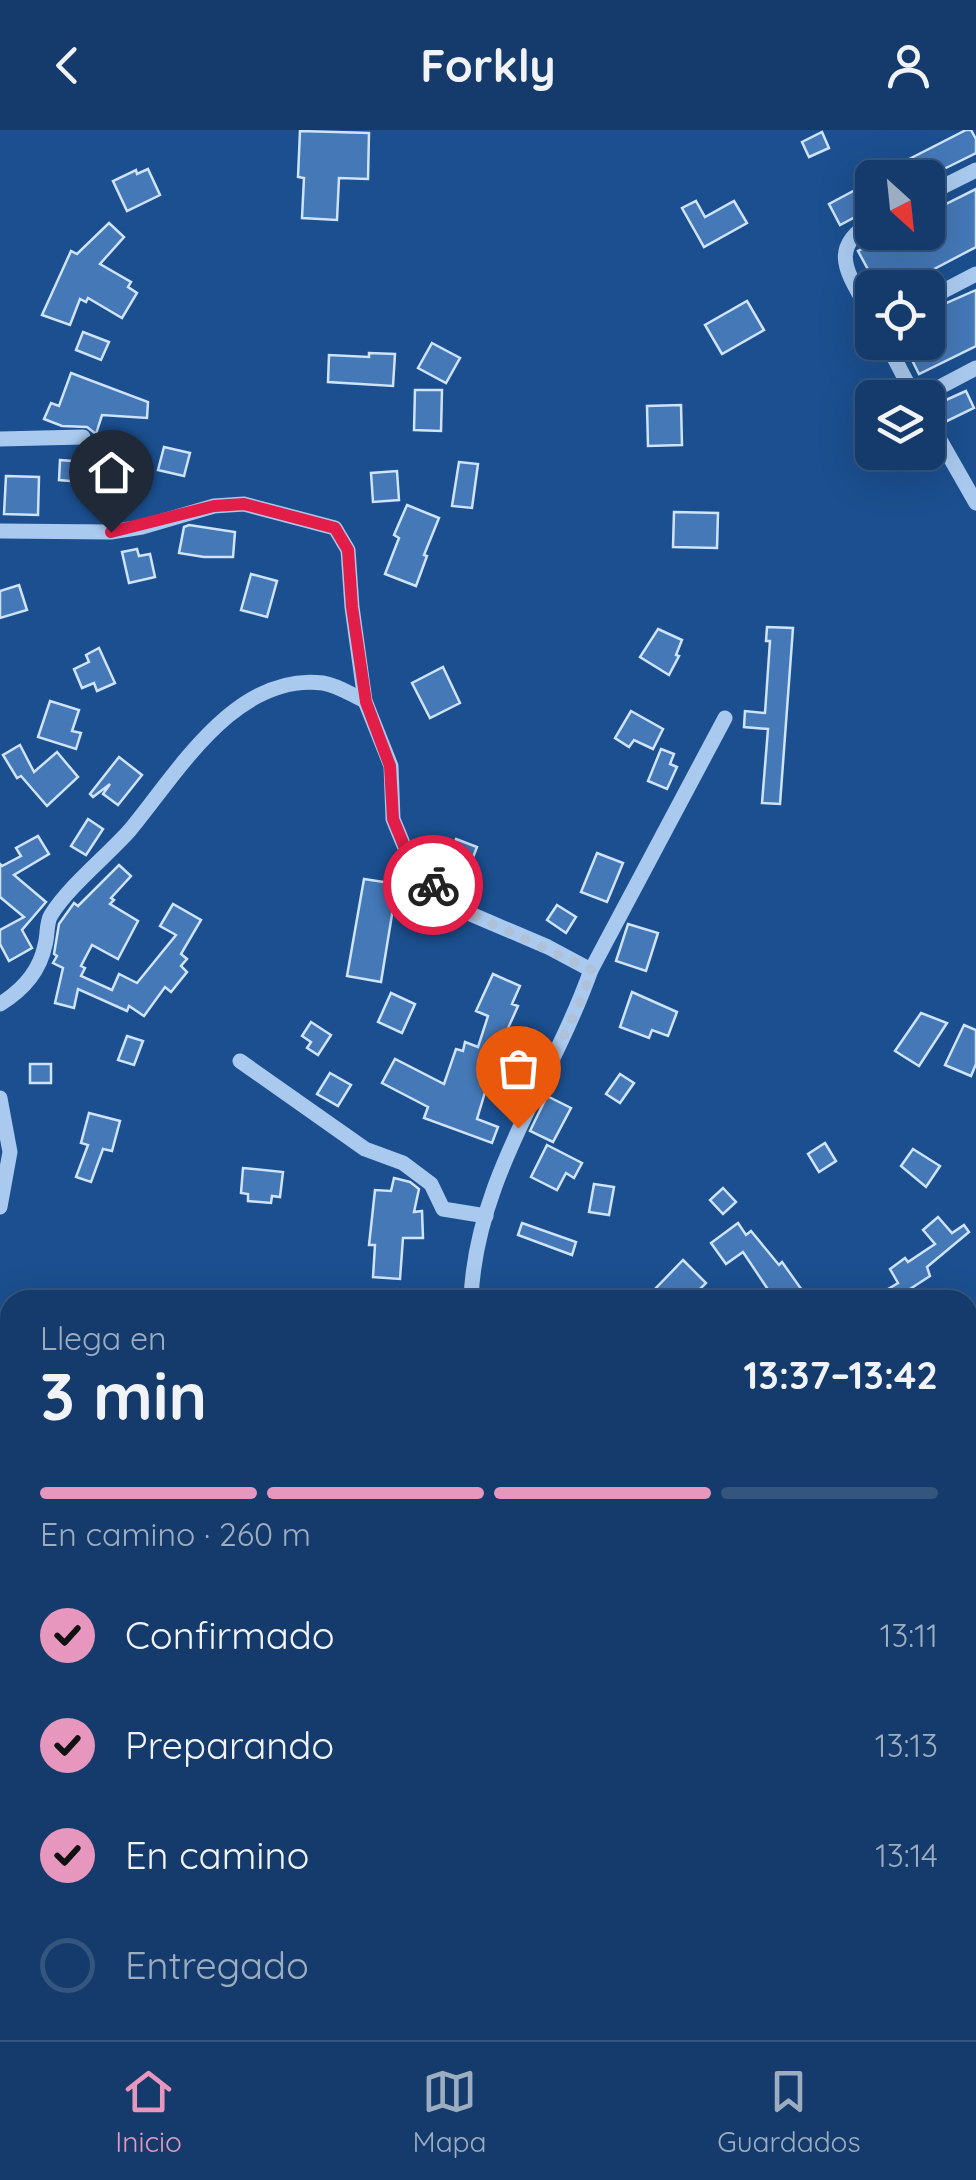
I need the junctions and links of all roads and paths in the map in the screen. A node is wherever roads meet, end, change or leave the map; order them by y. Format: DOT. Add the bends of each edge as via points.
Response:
graph roads {
  1 [pos="976,170"];
  2 [pos="945,186"];
  3 [pos="855,232"];
  4 [pos="976,274"];
  5 [pos="855,284"];
  6 [pos="945,291"];
  7 [pos="976,368"];
  8 [pos="945,384"];
  9 [pos="0,438"];
  10 [pos="84,438"];
  11 [pos="945,449"];
  12 [pos="976,503"];
  13 [pos="0,531"];
  14 [pos="366,702"];
  15 [pos="726,718"];
  16 [pos="592,970"];
  17 [pos="0,1004"];
  18 [pos="240,1061"];
  19 [pos="0,1098"];
  20 [pos="0,1207"];
  21 [pos="486,1216"];
  22 [pos="470,1290"];
  1 -- 2 [label="street"];
  3 -- 5 [label="street" via="844,248"];
  4 -- 6 [label="street"];
  7 -- 8 [label="street"];
  9 -- 10 [label="street"];
  11 -- 12 [label="street"];
  13 -- 14 [label="street" via="111,532 244,504 335,528 348,550"];
  14 -- 16 [label="street" via="390,766 393,819 425,877 466,912"];
  14 -- 17 [label="street" via="327,684 296,683 266,689 228,717 49,917 33,976"];
  15 -- 16 [label="street"];
  16 -- 21 [label="street" via="518,1128"];
  18 -- 21 [label="street" via="365,1150 402,1163 431,1184 443,1209"];
  19 -- 20 [label="street" via="10,1152"];
  21 -- 22 [label="street"];
}
